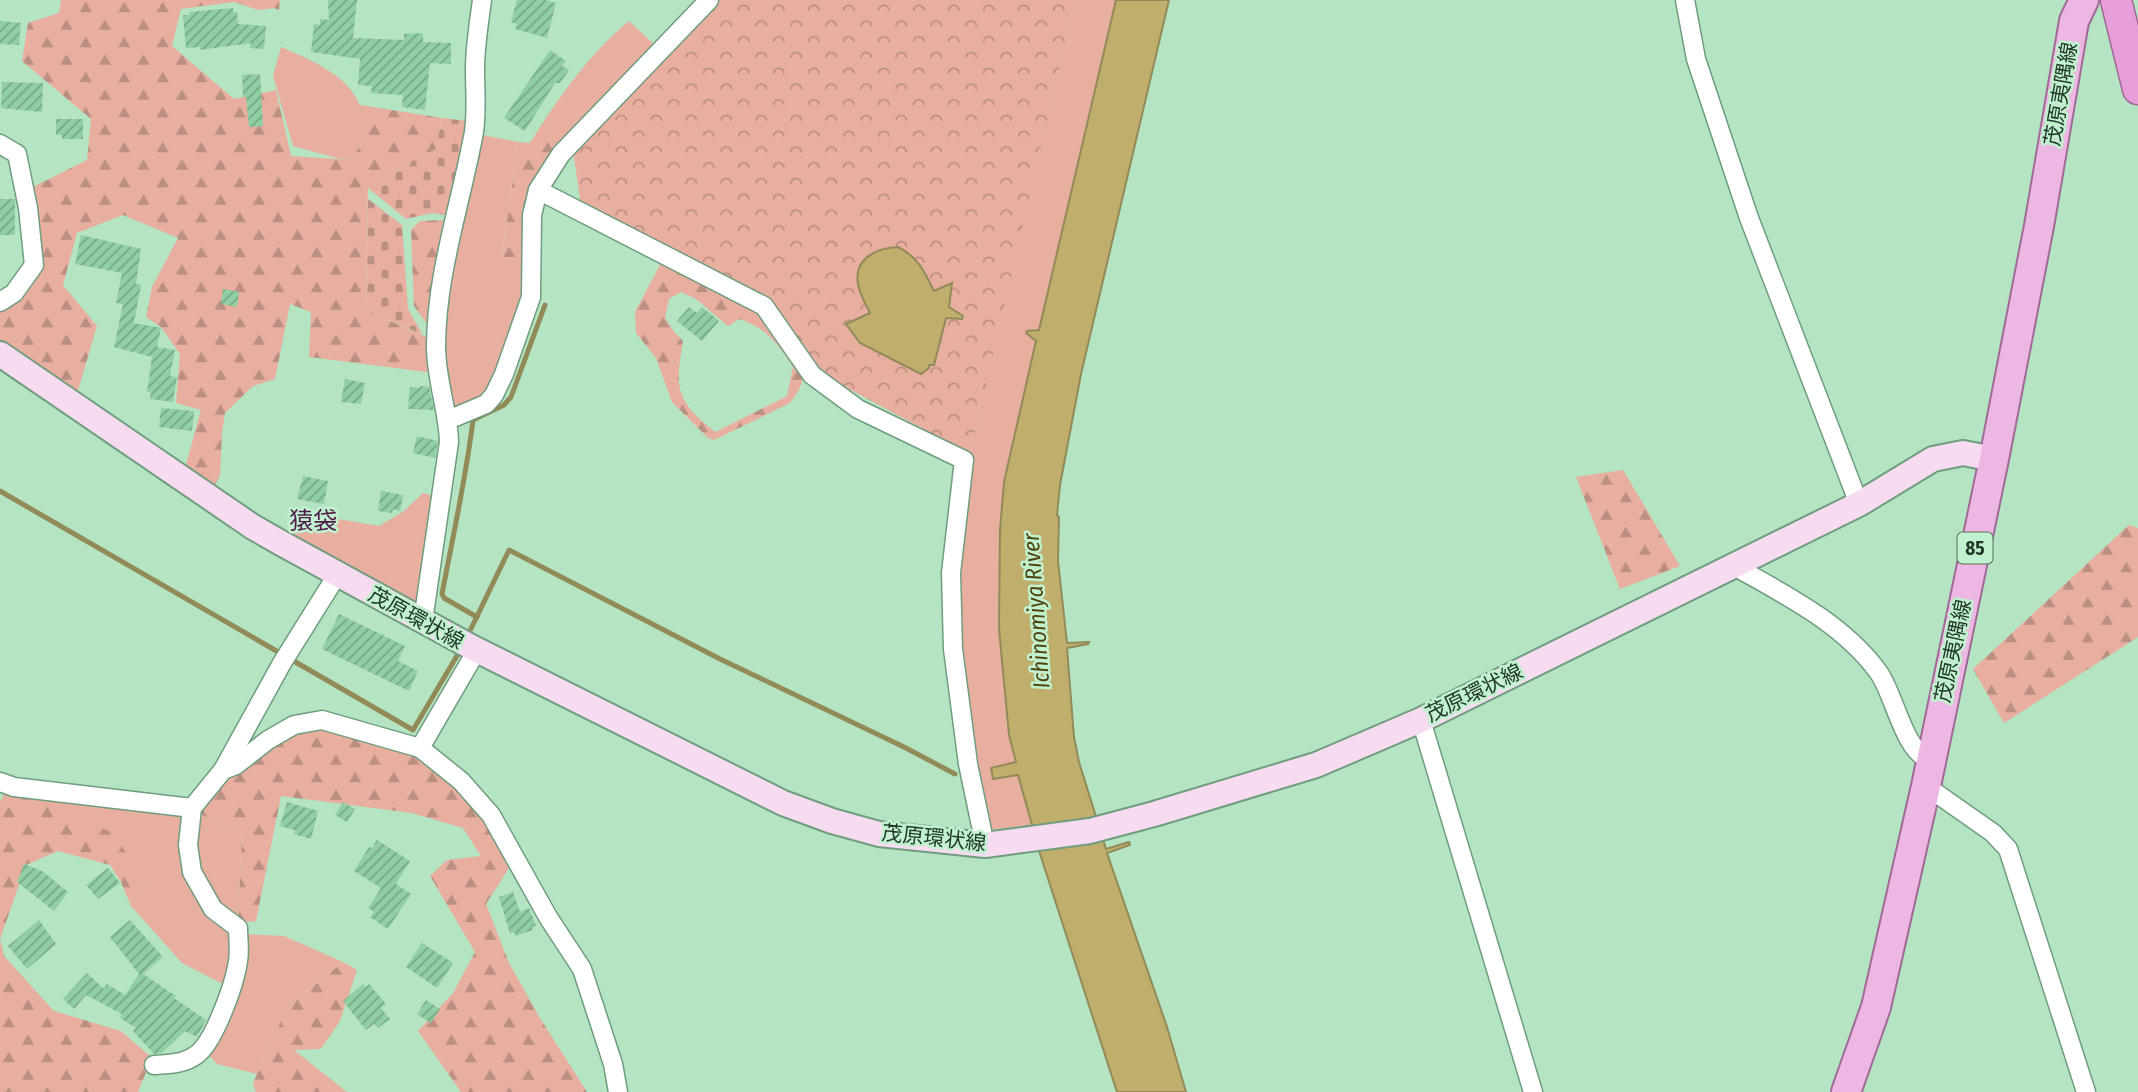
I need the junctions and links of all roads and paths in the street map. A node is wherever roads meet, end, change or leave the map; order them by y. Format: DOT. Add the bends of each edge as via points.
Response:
graph roads {
  1 [pos="482,0"];
  2 [pos="709,0"];
  3 [pos="1685,0"];
  4 [pos="2084,0"];
  5 [pos="2116,0"];
  6 [pos="2138,89"];
  7 [pos="0,144"];
  8 [pos="538,190"];
  9 [pos="0,302"];
  10 [pos="0,354"];
  11 [pos="449,420"];
  12 [pos="1994,459"];
  13 [pos="1859,504"];
  14 [pos="1732,565"];
  15 [pos="337,575"];
  16 [pos="422,621"];
  17 [pos="468,645"];
  18 [pos="1421,720"];
  19 [pos="420,748"];
  20 [pos="223,770"];
  21 [pos="1928,773"];
  22 [pos="0,782"];
  23 [pos="192,808"];
  24 [pos="985,845"];
  25 [pos="155,1065"];
  26 [pos="618,1092"];
  27 [pos="1533,1092"];
  28 [pos="1846,1092"];
  29 [pos="2086,1092"];
  1 -- 11 [label="street" via="474,132 438,316 436,349"];
  2 -- 8 [label="street" via="561,153"];
  3 -- 13 [label="street" via="1696,59 1749,218"];
  4 -- 12 [label="main road, 茂原夷隅線 / 85" via="2074,21"];
  5 -- 6 [label="highway"];
  7 -- 9 [label="street" via="17,154 34,265 14,293"];
  8 -- 11 [label="street" via="532,215 531,297 504,374 486,404"];
  8 -- 24 [label="street" via="764,306 813,375 858,408 964,460 951,573 953,649 968,764"];
  10 -- 15 [label="main road, 茂原環状線" via="253,527"];
  11 -- 16 [label="street"];
  12 -- 13 [label="main road, 茂原環状線" via="1963,453 1933,459"];
  12 -- 21 [label="main road, 茂原夷隅線 / 85"];
  13 -- 14 [label="main road, 茂原環状線"];
  14 -- 18 [label="main road, 茂原環状線"];
  14 -- 21 [label="street" via="1793,600 1863,653 1881,676"];
  15 -- 16 [label="main road, 茂原環状線"];
  15 -- 20 [label="street"];
  16 -- 17 [label="main road, 茂原環状線"];
  17 -- 19 [label="street"];
  17 -- 24 [label="main road, 茂原環状線" via="783,803 879,834"];
  18 -- 24 [label="main road, 茂原環状線" via="1316,765 1154,814 1090,831"];
  18 -- 27 [label="street"];
  19 -- 20 [label="street" via="322,720 294,725"];
  19 -- 26 [label="street" via="461,781 491,815 582,969"];
  20 -- 23 [label="street"];
  21 -- 28 [label="main road, 茂原夷隅線 / 85" via="1876,1007"];
  21 -- 29 [label="street" via="2008,849"];
  22 -- 23 [label="street"];
  23 -- 25 [label="street" via="188,845 192,872 213,909 239,928 238,962 217,1027 203,1050 180,1063"];
}
